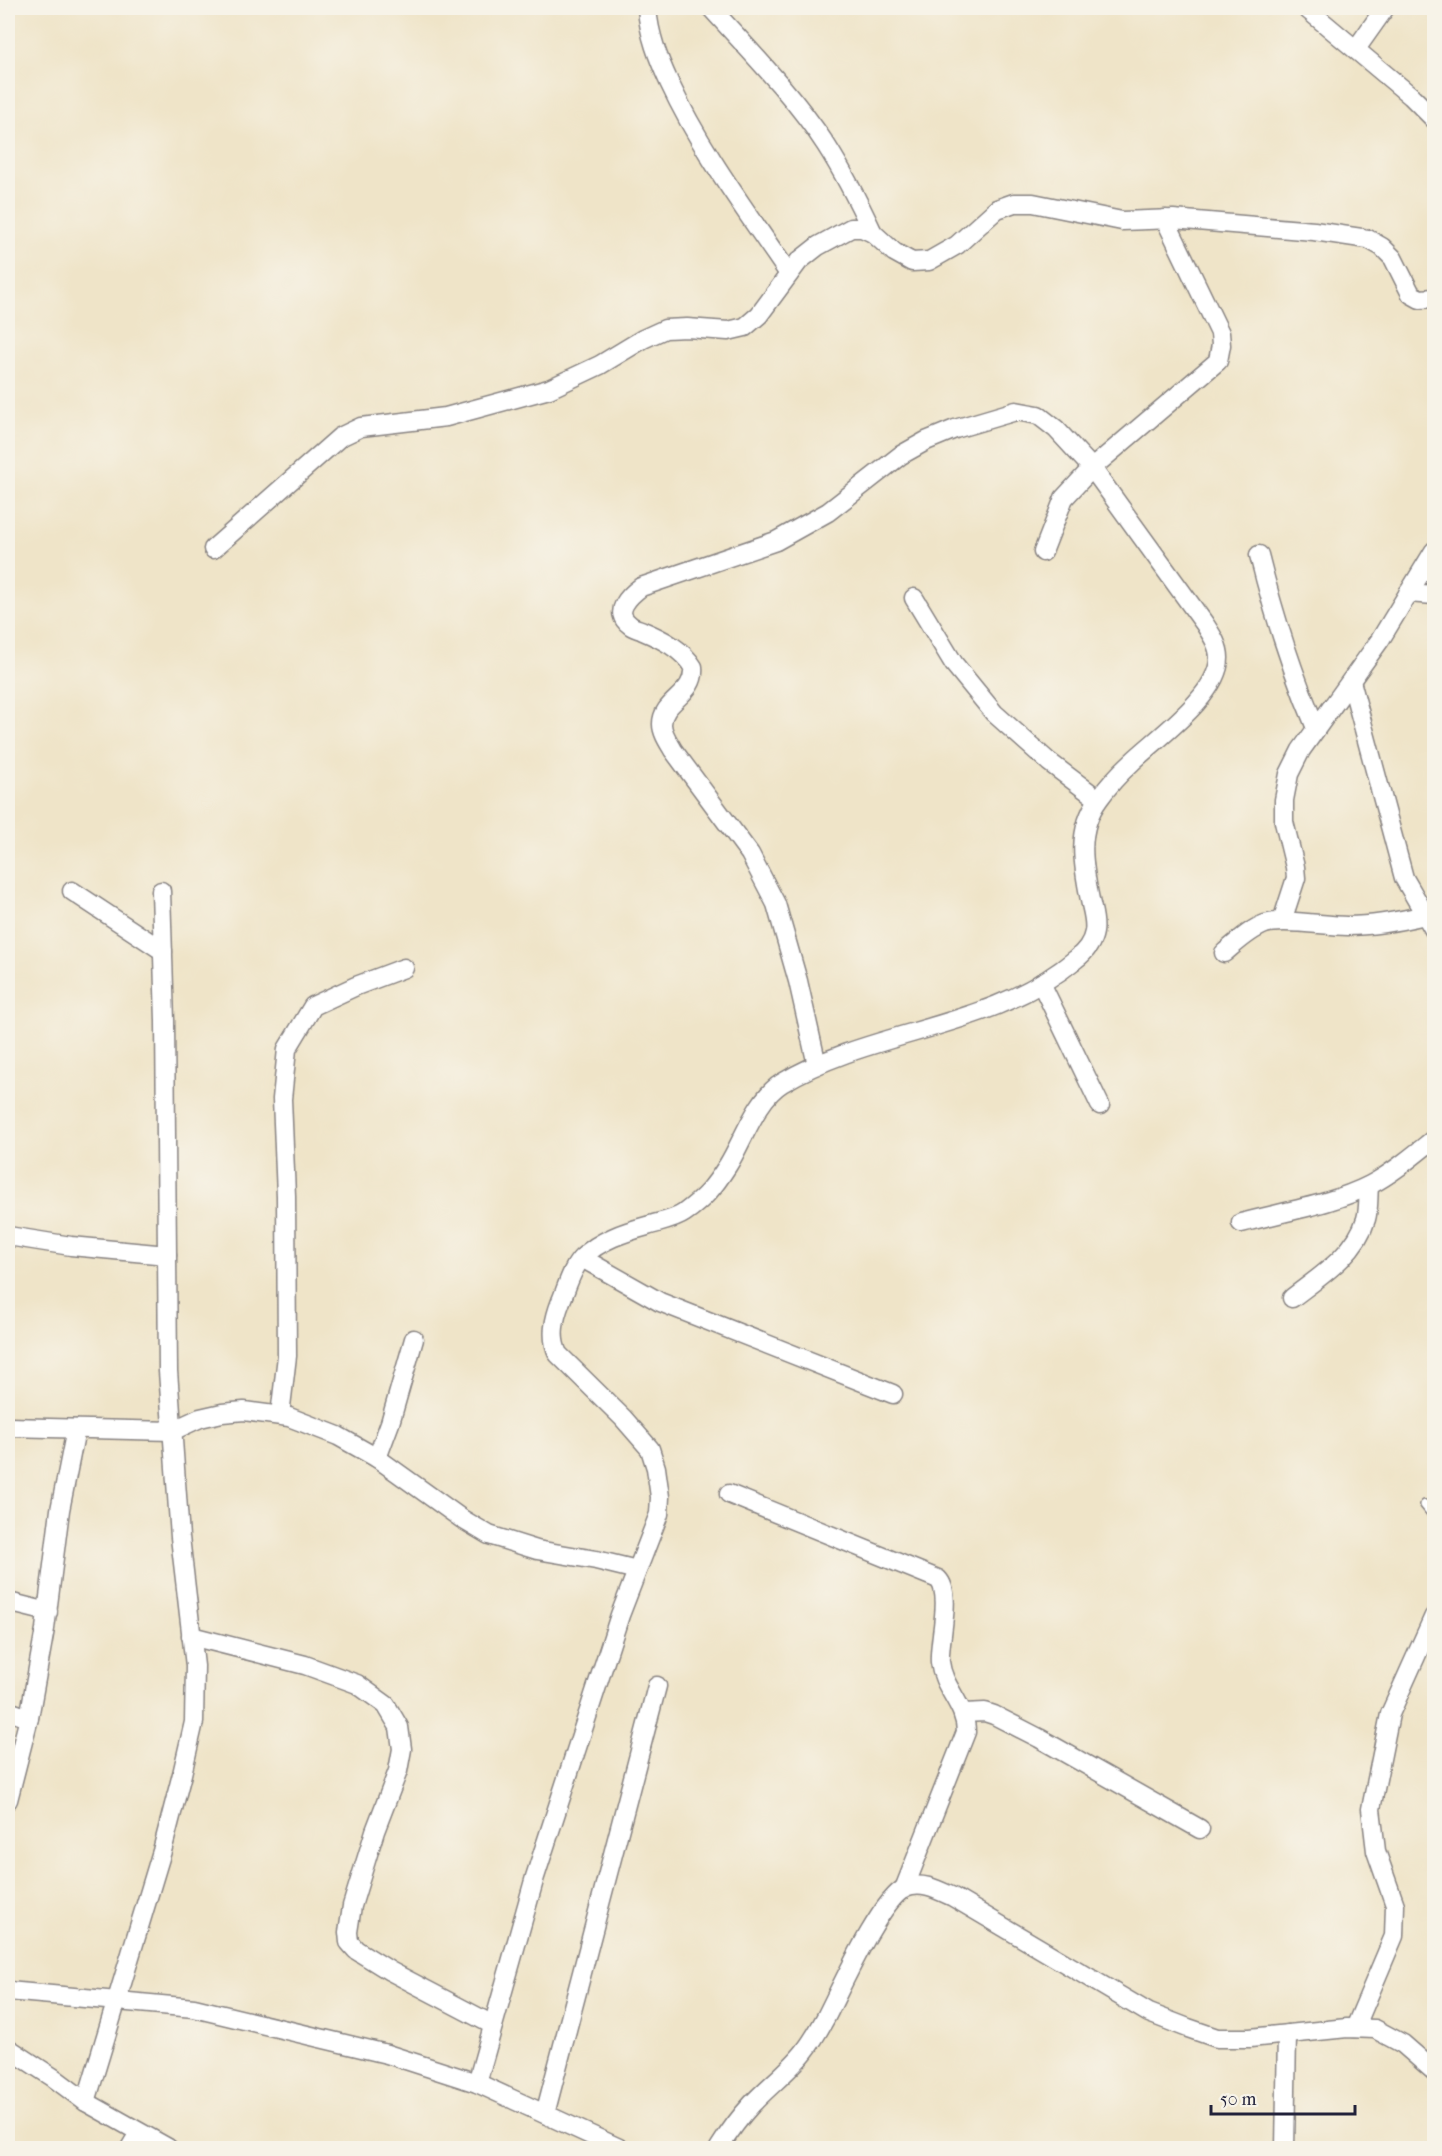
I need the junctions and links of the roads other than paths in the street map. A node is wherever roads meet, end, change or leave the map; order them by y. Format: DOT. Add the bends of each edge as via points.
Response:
graph roads {
  1 [pos="647,8"];
  2 [pos="711,8"];
  3 [pos="1306,8"];
  4 [pos="1385,8"];
  5 [pos="1356,49"];
  6 [pos="1434,119"];
  7 [pos="1165,219"];
  8 [pos="873,233"];
  9 [pos="789,274"];
  10 [pos="1434,298"];
  11 [pos="1092,468"];
  12 [pos="213,549"];
  13 [pos="1434,550"];
  14 [pos="1044,552"];
  15 [pos="1259,555"];
  16 [pos="1408,593"];
  17 [pos="1434,595"];
  18 [pos="914,598"];
  19 [pos="1351,681"];
  20 [pos="1316,728"];
  21 [pos="1098,799"];
  22 [pos="72,891"];
  23 [pos="161,891"];
  24 [pos="1282,921"];
  25 [pos="1430,922"];
  26 [pos="163,951"];
  27 [pos="1224,954"];
  28 [pos="404,968"];
  29 [pos="1041,983"];
  30 [pos="817,1065"];
  31 [pos="1100,1105"];
  32 [pos="1434,1139"];
  33 [pos="1369,1186"];
  34 [pos="1241,1223"];
  35 [pos="8,1236"];
  36 [pos="167,1255"];
  37 [pos="582,1258"];
  38 [pos="1292,1298"];
  39 [pos="414,1339"];
  40 [pos="893,1394"];
  41 [pos="280,1415"];
  42 [pos="8,1427"];
  43 [pos="76,1429"];
  44 [pos="172,1431"];
  45 [pos="377,1458"];
  46 [pos="729,1494"];
  47 [pos="1425,1505"];
  48 [pos="1434,1516"];
  49 [pos="637,1570"];
  50 [pos="8,1602"];
  51 [pos="48,1612"];
  52 [pos="1434,1616"];
  53 [pos="191,1635"];
  54 [pos="657,1686"];
  55 [pos="8,1711"];
  56 [pos="964,1713"];
  57 [pos="29,1718"];
  58 [pos="8,1800"];
  59 [pos="1200,1829"];
  60 [pos="904,1889"];
  61 [pos="8,1991"];
  62 [pos="118,2001"];
  63 [pos="493,2025"];
  64 [pos="1355,2028"];
  65 [pos="1287,2034"];
  66 [pos="8,2048"];
  67 [pos="1434,2071"];
  68 [pos="477,2083"];
  69 [pos="86,2102"];
  70 [pos="545,2114"];
  71 [pos="134,2141"];
  72 [pos="168,2148"];
  73 [pos="619,2148"];
  74 [pos="719,2148"];
  75 [pos="1285,2148"];
  1 -- 9 [label="street" via="655,51 692,129"];
  2 -- 8 [label="street" via="772,75 825,143"];
  3 -- 5 [label="street"];
  4 -- 5 [label="street"];
  5 -- 6 [label="street"];
  7 -- 8 [label="street" via="1122,220 1014,203 997,209 957,245 929,261 912,262"];
  7 -- 10 [label="street" via="1368,239 1393,258 1411,294 1420,299"];
  7 -- 11 [label="street" via="1220,333 1218,361"];
  8 -- 9 [label="street" via="851,228 818,246"];
  9 -- 12 [label="street" via="759,315 745,327 728,331 665,329 549,389 446,417 361,427 340,437"];
  11 -- 14 [label="street" via="1064,498"];
  11 -- 21 [label="street" via="1204,623 1215,640 1219,659 1213,680 1196,704"];
  11 -- 30 [label="street" via="1038,415 1017,411 926,441 901,455 828,512 776,541 641,587 627,597 623,616 630,625 678,649 693,667 692,683 667,709 662,723 665,735 750,854 776,904"];
  13 -- 16 [label="street"];
  15 -- 20 [label="street" via="1280,635"];
  16 -- 17 [label="street"];
  16 -- 19 [label="street"];
  18 -- 21 [label="street" via="954,664 994,713"];
  19 -- 20 [label="street"];
  19 -- 25 [label="street" via="1404,878"];
  20 -- 24 [label="street" via="1289,774 1284,800 1284,822 1296,879"];
  21 -- 29 [label="street" via="1086,820 1082,859 1094,933 1089,946 1076,959"];
  22 -- 26 [label="street"];
  23 -- 26 [label="street"];
  24 -- 25 [label="street" via="1349,926"];
  24 -- 27 [label="street" via="1264,924"];
  26 -- 36 [label="street"];
  28 -- 41 [label="street" via="313,1006 287,1049 282,1099 287,1356"];
  29 -- 30 [label="street" via="994,1007 861,1047"];
  29 -- 31 [label="street"];
  30 -- 37 [label="street" via="779,1084 754,1113 707,1196 680,1216 603,1242"];
  32 -- 33 [label="street"];
  33 -- 34 [label="street"];
  33 -- 38 [label="street" via="1366,1218 1356,1241 1337,1262"];
  35 -- 36 [label="street"];
  36 -- 44 [label="street"];
  37 -- 40 [label="street" via="660,1302"];
  37 -- 49 [label="street" via="558,1310 553,1344 558,1354 650,1449 656,1468 659,1514"];
  39 -- 45 [label="street"];
  41 -- 44 [label="street" via="222,1413"];
  41 -- 45 [label="street" via="338,1436"];
  42 -- 43 [label="street"];
  43 -- 44 [label="street"];
  43 -- 51 [label="street" via="60,1510"];
  44 -- 53 [label="street"];
  45 -- 49 [label="street" via="489,1535 537,1550"];
  46 -- 56 [label="street" via="943,1584 942,1673"];
  47 -- 48 [label="lane"];
  49 -- 63 [label="street" via="535,1877"];
  50 -- 51 [label="street"];
  51 -- 57 [label="street"];
  52 -- 64 [label="street" via="1390,1714 1371,1809 1376,1851 1395,1905 1394,1936"];
  53 -- 62 [label="street" via="194,1722 165,1840"];
  53 -- 63 [label="street" via="305,1665 357,1684 386,1705 399,1727 402,1749 352,1906 349,1942 390,1971"];
  54 -- 70 [label="street"];
  55 -- 57 [label="street"];
  56 -- 59 [label="street" via="994,1715"];
  56 -- 60 [label="street" via="966,1732 960,1751"];
  57 -- 58 [label="street"];
  60 -- 65 [label="street" via="932,1887 953,1897 1149,2013 1217,2038"];
  60 -- 74 [label="street" via="865,1939 804,2052 752,2104"];
  61 -- 62 [label="street"];
  62 -- 68 [label="street" via="194,2008 249,2020 387,2054"];
  62 -- 69 [label="street"];
  63 -- 68 [label="street"];
  64 -- 65 [label="street"];
  64 -- 67 [label="street" via="1376,2029 1403,2044"];
  65 -- 75 [label="street"];
  66 -- 69 [label="street"];
  68 -- 70 [label="street"];
  69 -- 71 [label="street"];
  70 -- 73 [label="street"];
  71 -- 72 [label="street"];
}
